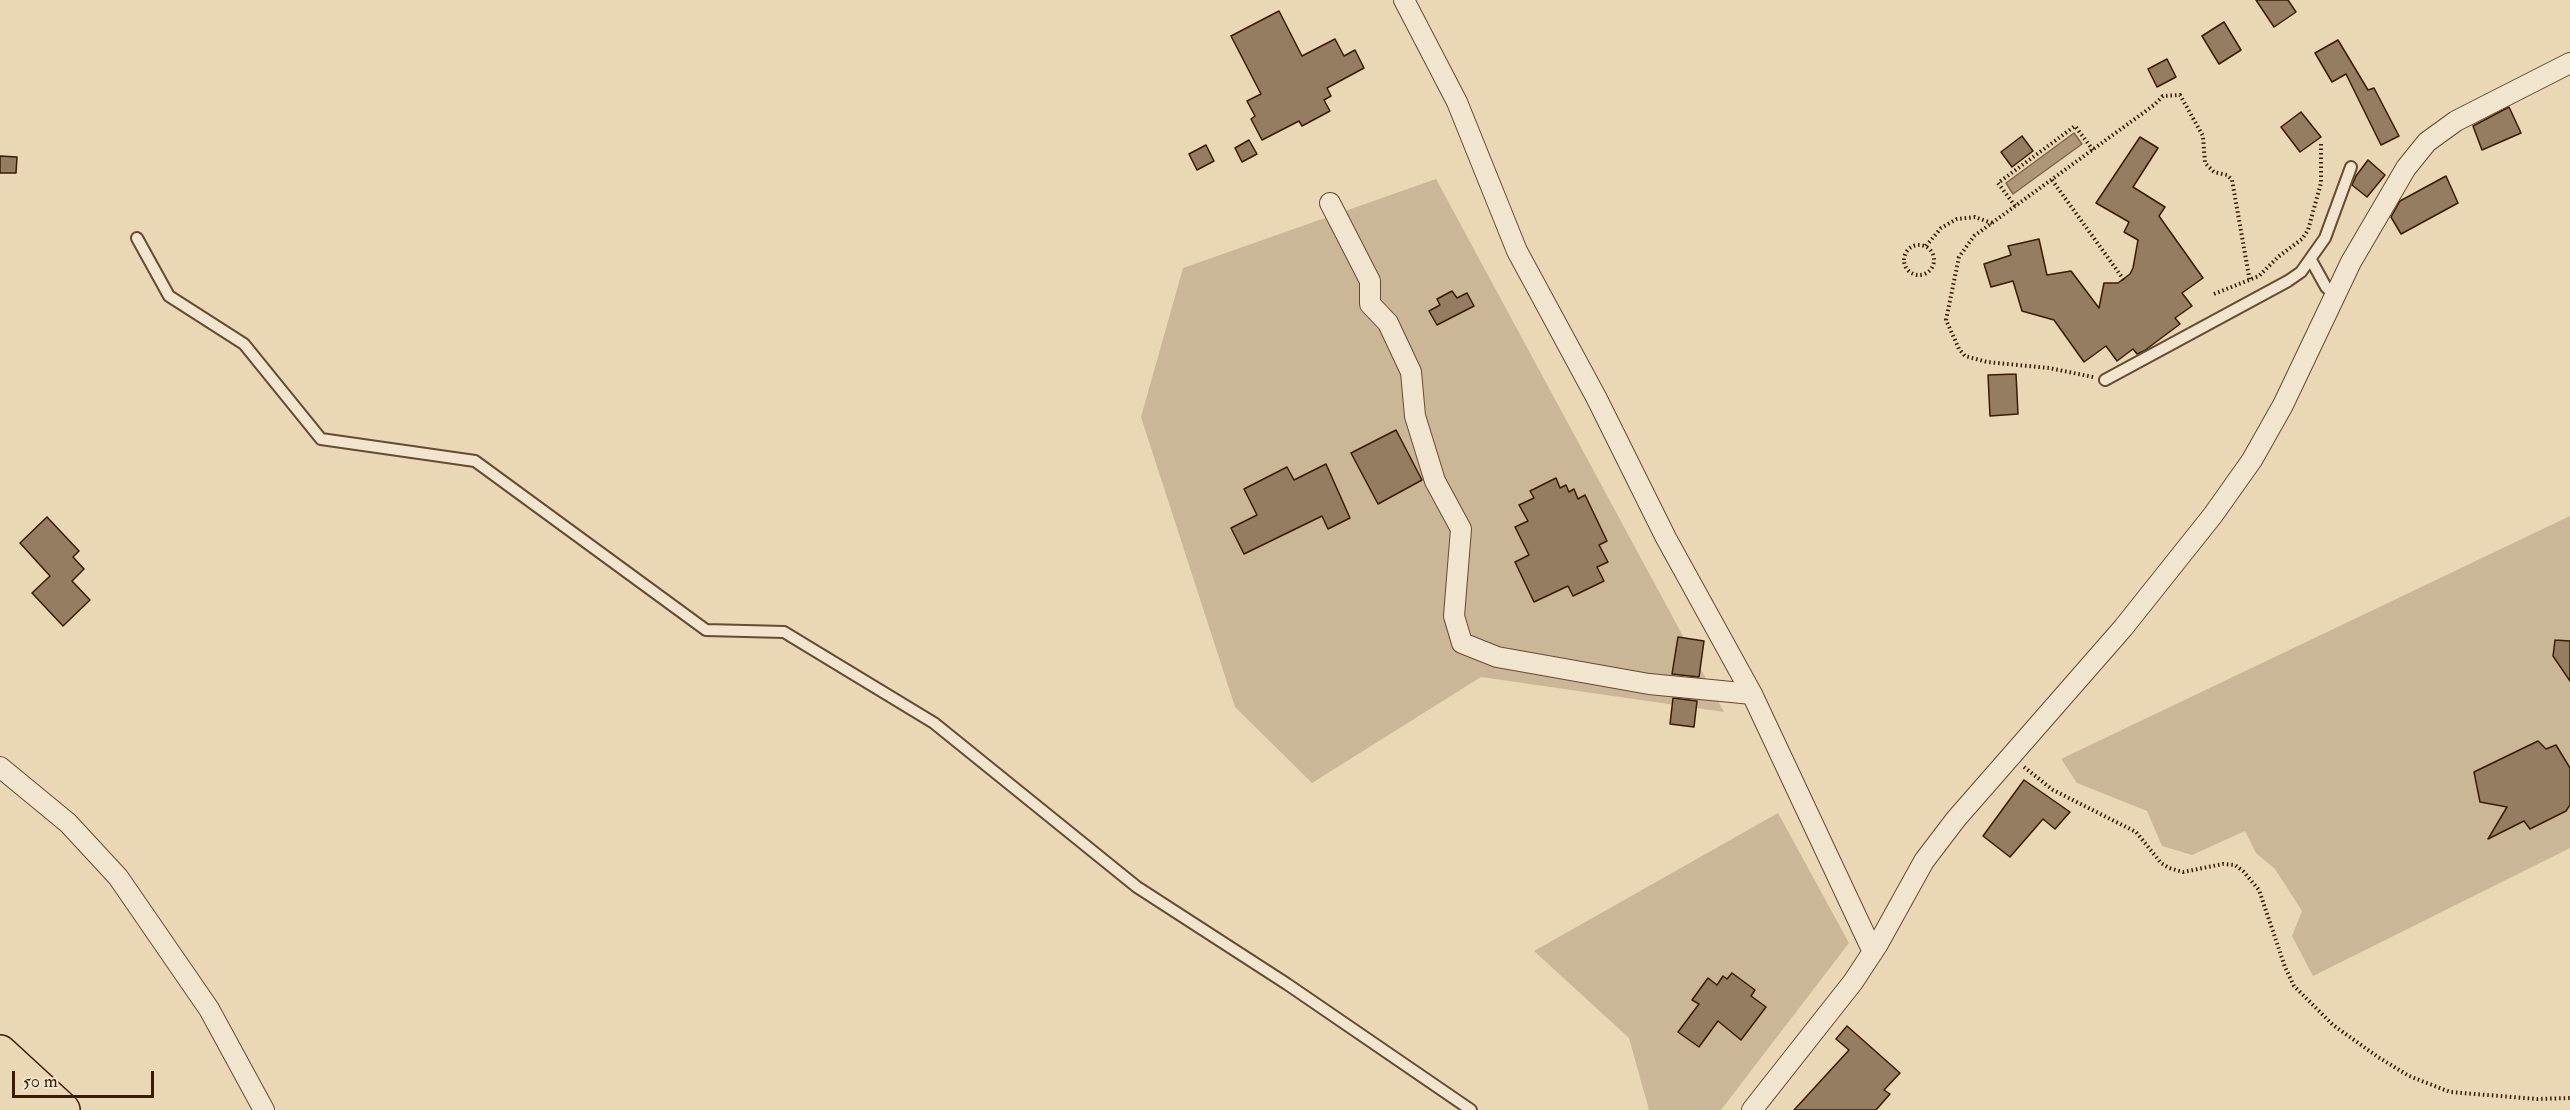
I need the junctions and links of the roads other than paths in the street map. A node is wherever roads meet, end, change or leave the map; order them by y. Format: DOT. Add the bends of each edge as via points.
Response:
graph roads {
  1 [pos="1404,0"];
  2 [pos="2570,63"];
  3 [pos="2351,167"];
  4 [pos="1330,203"];
  5 [pos="137,238"];
  6 [pos="2311,260"];
  7 [pos="2335,296"];
  8 [pos="2105,380"];
  9 [pos="1752,694"];
  10 [pos="0,767"];
  11 [pos="1873,952"];
  12 [pos="0,1052"];
  13 [pos="0,1089"];
  14 [pos="25,1110"];
  15 [pos="63,1110"];
  16 [pos="264,1110"];
  17 [pos="1471,1110"];
  18 [pos="1752,1110"];
  1 -- 9 [label="street" via="1457,102 1517,251"];
  2 -- 7 [label="street" via="2481,107 2427,142 2382,205"];
  3 -- 6 [label="lane" via="2331,226"];
  4 -- 9 [label="street" via="1370,281 1370,304 1388,323 1411,372 1415,416 1435,481 1461,529 1454,616 1462,643 1497,657 1649,684"];
  5 -- 17 [label="lane" via="169,296 244,344 321,439 475,461 706,630 784,632 934,723 1137,887"];
  6 -- 7 [label="lane" via="2328,291"];
  6 -- 8 [label="lane" via="2288,281"];
  7 -- 11 [label="street" via="2252,460 2123,628 1956,819 1924,861"];
  9 -- 11 [label="street"];
  10 -- 16 [label="street" via="68,823 118,877 209,1009"];
  11 -- 18 [label="street"];
  12 -- 15 [label="highway"];
  13 -- 14 [label="highway"];
}
